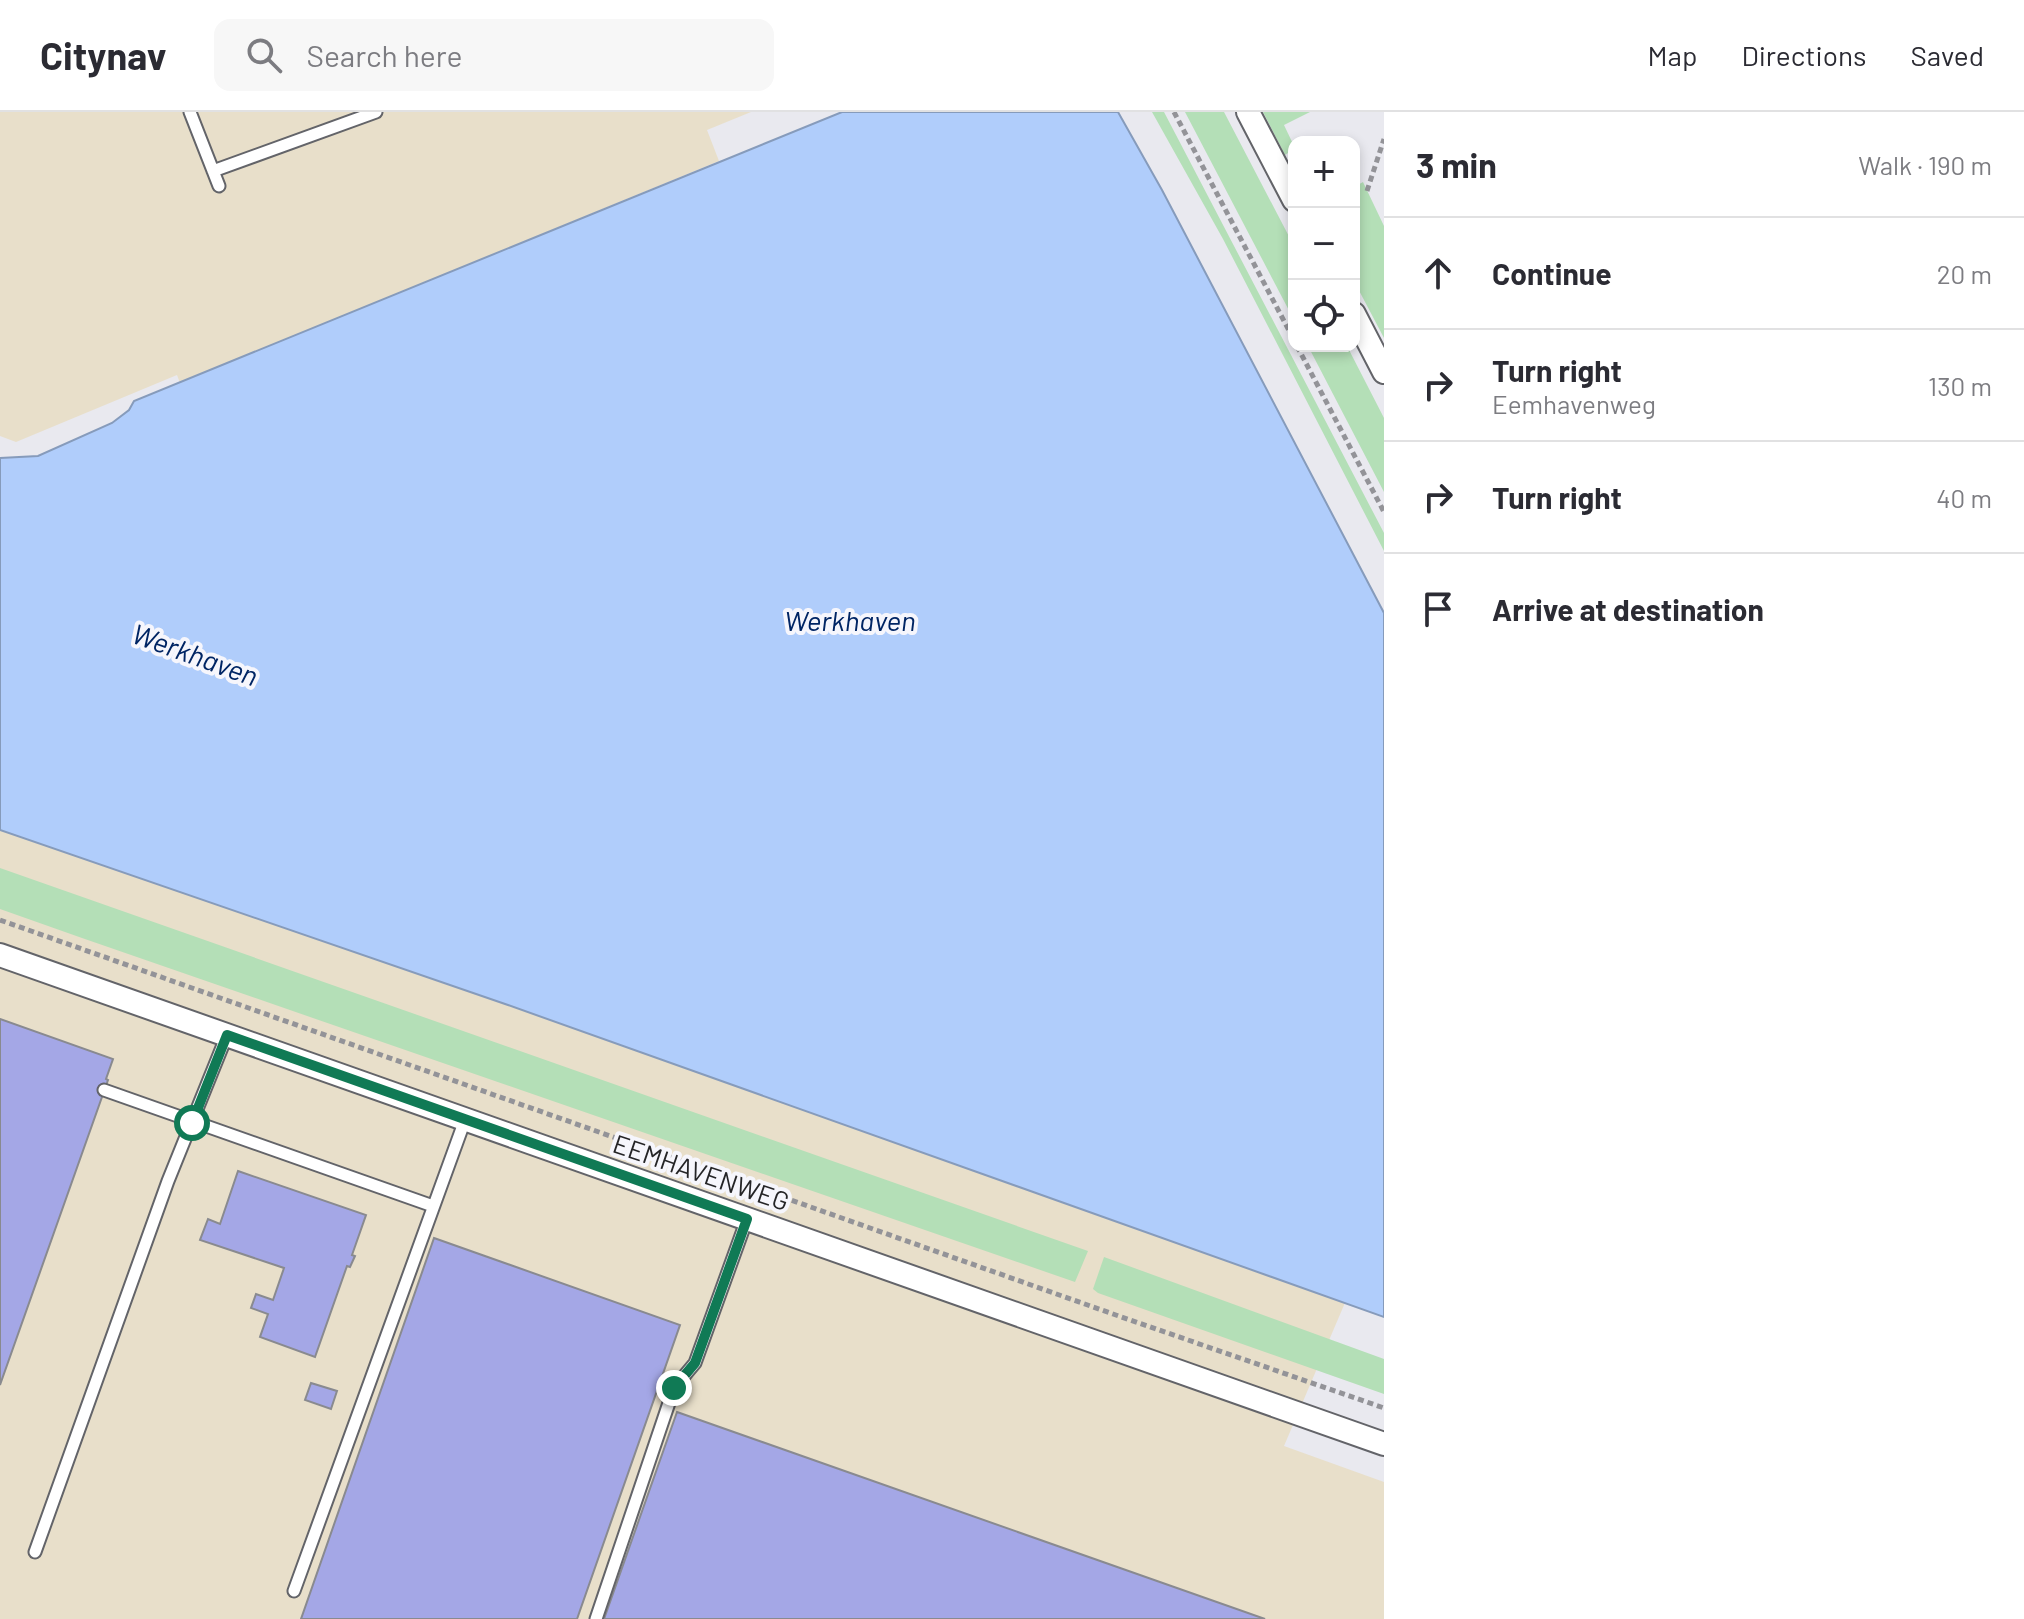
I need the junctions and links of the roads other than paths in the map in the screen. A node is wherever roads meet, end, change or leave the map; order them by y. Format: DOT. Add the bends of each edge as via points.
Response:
graph roads {
  1 [pos="190,112"];
  2 [pos="376,112"];
  3 [pos="1248,112"];
  4 [pos="213,171"];
  5 [pos="219,186"];
  6 [pos="1288,189"];
  7 [pos="1360,326"];
  8 [pos="1384,372"];
  9 [pos="0,955"];
  10 [pos="227,1035"];
  11 [pos="104,1090"];
  12 [pos="465,1120"];
  13 [pos="192,1123"];
  14 [pos="433,1206"];
  15 [pos="747,1219"];
  16 [pos="1384,1444"];
  17 [pos="35,1552"];
  18 [pos="294,1591"];
  19 [pos="596,1619"];
  1 -- 4 [label="lane"];
  2 -- 4 [label="lane"];
  3 -- 6 [label="street"];
  4 -- 5 [label="lane"];
  7 -- 8 [label="street"];
  9 -- 10 [label="street, EEMHAVENWEG"];
  10 -- 12 [label="street, EEMHAVENWEG"];
  10 -- 13 [label="lane"];
  11 -- 13 [label="lane"];
  12 -- 14 [label="lane"];
  12 -- 15 [label="street, EEMHAVENWEG"];
  13 -- 14 [label="lane"];
  13 -- 17 [label="lane"];
  14 -- 18 [label="lane"];
  15 -- 16 [label="street, EEMHAVENWEG"];
  15 -- 19 [label="lane" via="695,1363 674,1388"];
}
